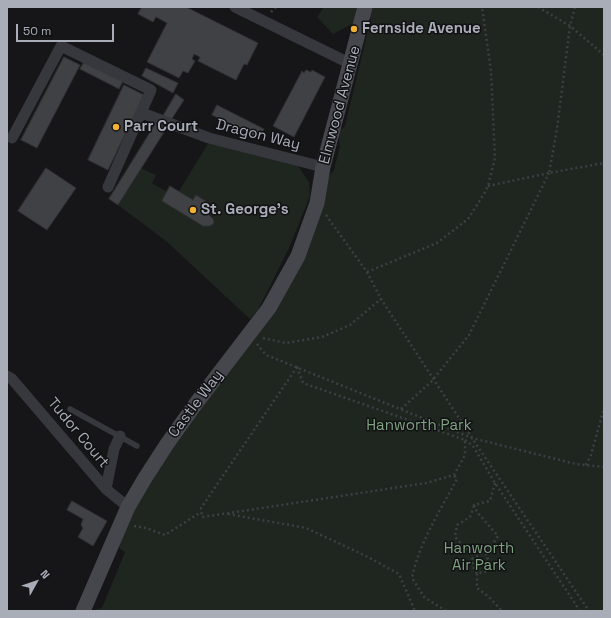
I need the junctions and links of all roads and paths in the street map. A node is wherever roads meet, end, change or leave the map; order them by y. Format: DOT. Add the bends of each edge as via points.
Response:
graph roads {
  1 [pos="235,7"];
  2 [pos="365,7"];
  3 [pos="482,7"];
  4 [pos="538,7"];
  5 [pos="575,7"];
  6 [pos="570,26"];
  7 [pos="604,55"];
  8 [pos="351,64"];
  9 [pos="142,113"];
  10 [pos="12,138"];
  11 [pos="604,163"];
  12 [pos="323,167"];
  13 [pos="549,173"];
  14 [pos="488,186"];
  15 [pos="108,187"];
  16 [pos="317,203"];
  17 [pos="367,272"];
  18 [pos="382,299"];
  19 [pos="249,334"];
  20 [pos="297,367"];
  21 [pos="7,376"];
  22 [pos="434,379"];
  23 [pos="604,408"];
  24 [pos="70,409"];
  25 [pos="401,409"];
  26 [pos="120,436"];
  27 [pos="472,438"];
  28 [pos="464,440"];
  29 [pos="470,443"];
  30 [pos="137,446"];
  31 [pos="586,465"];
  32 [pos="604,467"];
  33 [pos="454,475"];
  34 [pos="495,482"];
  35 [pos="106,489"];
  36 [pos="474,506"];
  37 [pos="128,507"];
  38 [pos="201,512"];
  39 [pos="225,513"];
  40 [pos="120,526"];
  41 [pos="481,554"];
  42 [pos="486,555"];
  43 [pos="477,573"];
  44 [pos="83,611"];
  45 [pos="415,611"];
  46 [pos="446,611"];
  47 [pos="502,611"];
  48 [pos="580,611"];
  49 [pos="589,611"];
  1 -- 8 [label="street"];
  2 -- 8 [label="street, Elmwood Avenue"];
  3 -- 14 [label="path" via="491,71 495,158"];
  4 -- 6 [label="path"];
  5 -- 6 [label="path"];
  6 -- 7 [label="path"];
  6 -- 13 [label="path"];
  8 -- 12 [label="street, Elmwood Avenue"];
  9 -- 10 [label="street" via="151,90 61,46"];
  9 -- 12 [label="street, Dragon Way" via="208,138"];
  9 -- 15 [label="street"];
  11 -- 13 [label="path"];
  12 -- 16 [label="street, Elmwood Avenue"];
  13 -- 14 [label="path"];
  13 -- 22 [label="path" via="469,335"];
  14 -- 17 [label="path" via="468,219 437,243"];
  16 -- 17 [label="path"];
  16 -- 19 [label="street, Castle Way" via="298,256 269,308"];
  17 -- 18 [label="path"];
  18 -- 19 [label="path" via="350,325 322,337 286,343"];
  18 -- 22 [label="path"];
  19 -- 20 [label="path" via="266,354"];
  19 -- 37 [label="street, Castle Way" via="167,444"];
  20 -- 25 [label="path"];
  20 -- 28 [label="path" via="303,383"];
  20 -- 38 [label="path" via="201,508"];
  21 -- 35 [label="street, Tudor Court"];
  22 -- 25 [label="path"];
  22 -- 27 [label="path"];
  23 -- 31 [label="path" via="592,455"];
  24 -- 26 [label="lane"];
  25 -- 27 [label="path"];
  26 -- 30 [label="lane"];
  26 -- 35 [label="street" via="114,449"];
  27 -- 29 [label="path"];
  27 -- 31 [label="path"];
  27 -- 49 [label="path"];
  28 -- 29 [label="path"];
  28 -- 33 [label="path" via="465,455"];
  29 -- 34 [label="path"];
  31 -- 32 [label="path"];
  33 -- 39 [label="path" via="426,483"];
  33 -- 46 [label="path" via="457,479 418,555 412,578 424,597"];
  34 -- 36 [label="path" via="490,501"];
  34 -- 48 [label="path"];
  35 -- 37 [label="street, Tudor Court"];
  36 -- 41 [label="path" via="470,517 457,525 455,537 466,548"];
  36 -- 42 [label="path" via="476,512 498,536"];
  37 -- 40 [label="street, Castle Way"];
  38 -- 39 [label="path" via="202,517"];
  38 -- 40 [label="path" via="165,535 146,528"];
  39 -- 45 [label="path" via="306,528 366,556 399,574"];
  40 -- 44 [label="street, Castle Way"];
  41 -- 42 [label="path"];
  41 -- 43 [label="path" via="472,559"];
  42 -- 43 [label="path" via="490,564 485,572"];
  43 -- 47 [label="path" via="477,588"];
}
